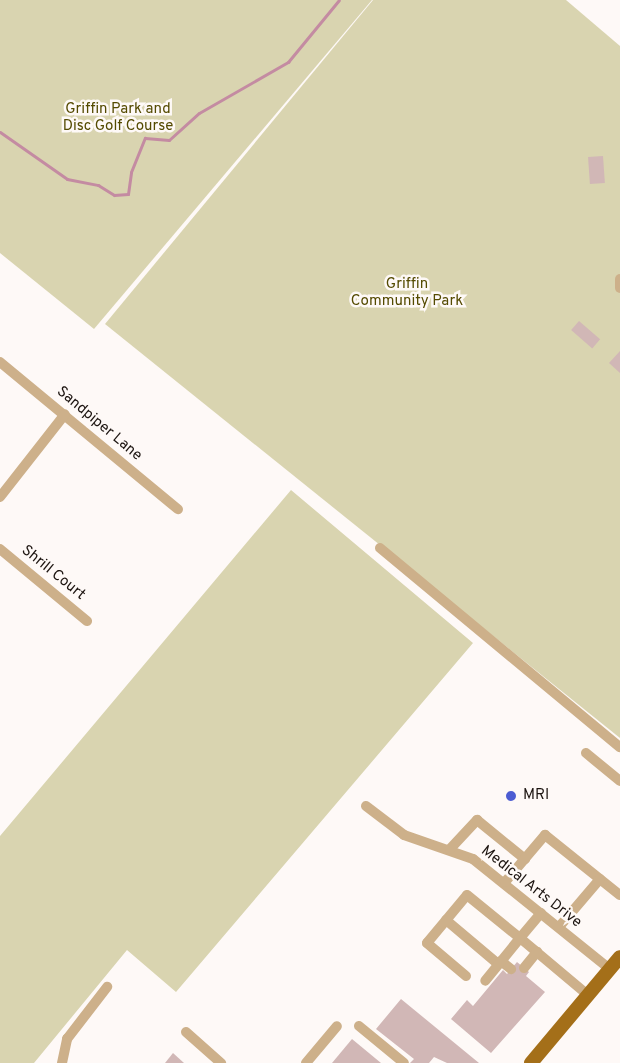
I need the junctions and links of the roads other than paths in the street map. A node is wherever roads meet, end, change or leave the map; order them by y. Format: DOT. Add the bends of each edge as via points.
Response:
graph roads {
  1 [pos="620,279"];
  2 [pos="620,288"];
  3 [pos="0,362"];
  4 [pos="65,414"];
  5 [pos="0,497"];
  6 [pos="178,509"];
  7 [pos="380,548"];
  8 [pos="0,549"];
  9 [pos="87,621"];
  10 [pos="620,747"];
  11 [pos="586,753"];
  12 [pos="620,781"];
  13 [pos="366,806"];
  14 [pos="450,849"];
  15 [pos="525,859"];
  16 [pos="600,879"];
  17 [pos="505,882"];
  18 [pos="620,895"];
  19 [pos="541,913"];
  20 [pos="446,920"];
  21 [pos="559,927"];
  22 [pos="520,938"];
  23 [pos="537,952"];
  24 [pos="620,957"];
  25 [pos="500,962"];
  26 [pos="524,968"];
  27 [pos="511,969"];
  28 [pos="610,969"];
  29 [pos="466,976"];
  30 [pos="485,981"];
  31 [pos="107,987"];
  32 [pos="588,995"];
  33 [pos="337,1026"];
  34 [pos="359,1026"];
  35 [pos="186,1032"];
  36 [pos="62,1063"];
  37 [pos="222,1063"];
  38 [pos="306,1063"];
  39 [pos="404,1063"];
  40 [pos="531,1063"];
  1 -- 2 [label="street"];
  3 -- 4 [label="street, Sandpiper Lane"];
  4 -- 5 [label="street"];
  4 -- 6 [label="street, Sandpiper Lane"];
  7 -- 10 [label="street"];
  8 -- 9 [label="street, Shrill Court"];
  11 -- 12 [label="street"];
  13 -- 14 [label="street, Medical Arts Drive" via="404,835"];
  14 -- 15 [label="street" via="477,819"];
  14 -- 17 [label="street, Medical Arts Drive" via="473,859"];
  15 -- 16 [label="street" via="545,835"];
  15 -- 17 [label="street"];
  16 -- 18 [label="street"];
  16 -- 21 [label="street"];
  17 -- 19 [label="street, Medical Arts Drive"];
  19 -- 21 [label="street, Medical Arts Drive"];
  19 -- 22 [label="street"];
  20 -- 22 [label="street" via="467,895"];
  20 -- 25 [label="street"];
  20 -- 29 [label="street" via="428,943"];
  21 -- 28 [label="street, Medical Arts Drive"];
  22 -- 23 [label="street"];
  22 -- 25 [label="street"];
  23 -- 26 [label="street"];
  23 -- 32 [label="street"];
  24 -- 28 [label="main road"];
  25 -- 27 [label="street"];
  25 -- 30 [label="street"];
  28 -- 32 [label="main road"];
  31 -- 36 [label="street" via="67,1039"];
  32 -- 40 [label="main road"];
  33 -- 38 [label="street"];
  34 -- 39 [label="street"];
  35 -- 37 [label="street"];
}
